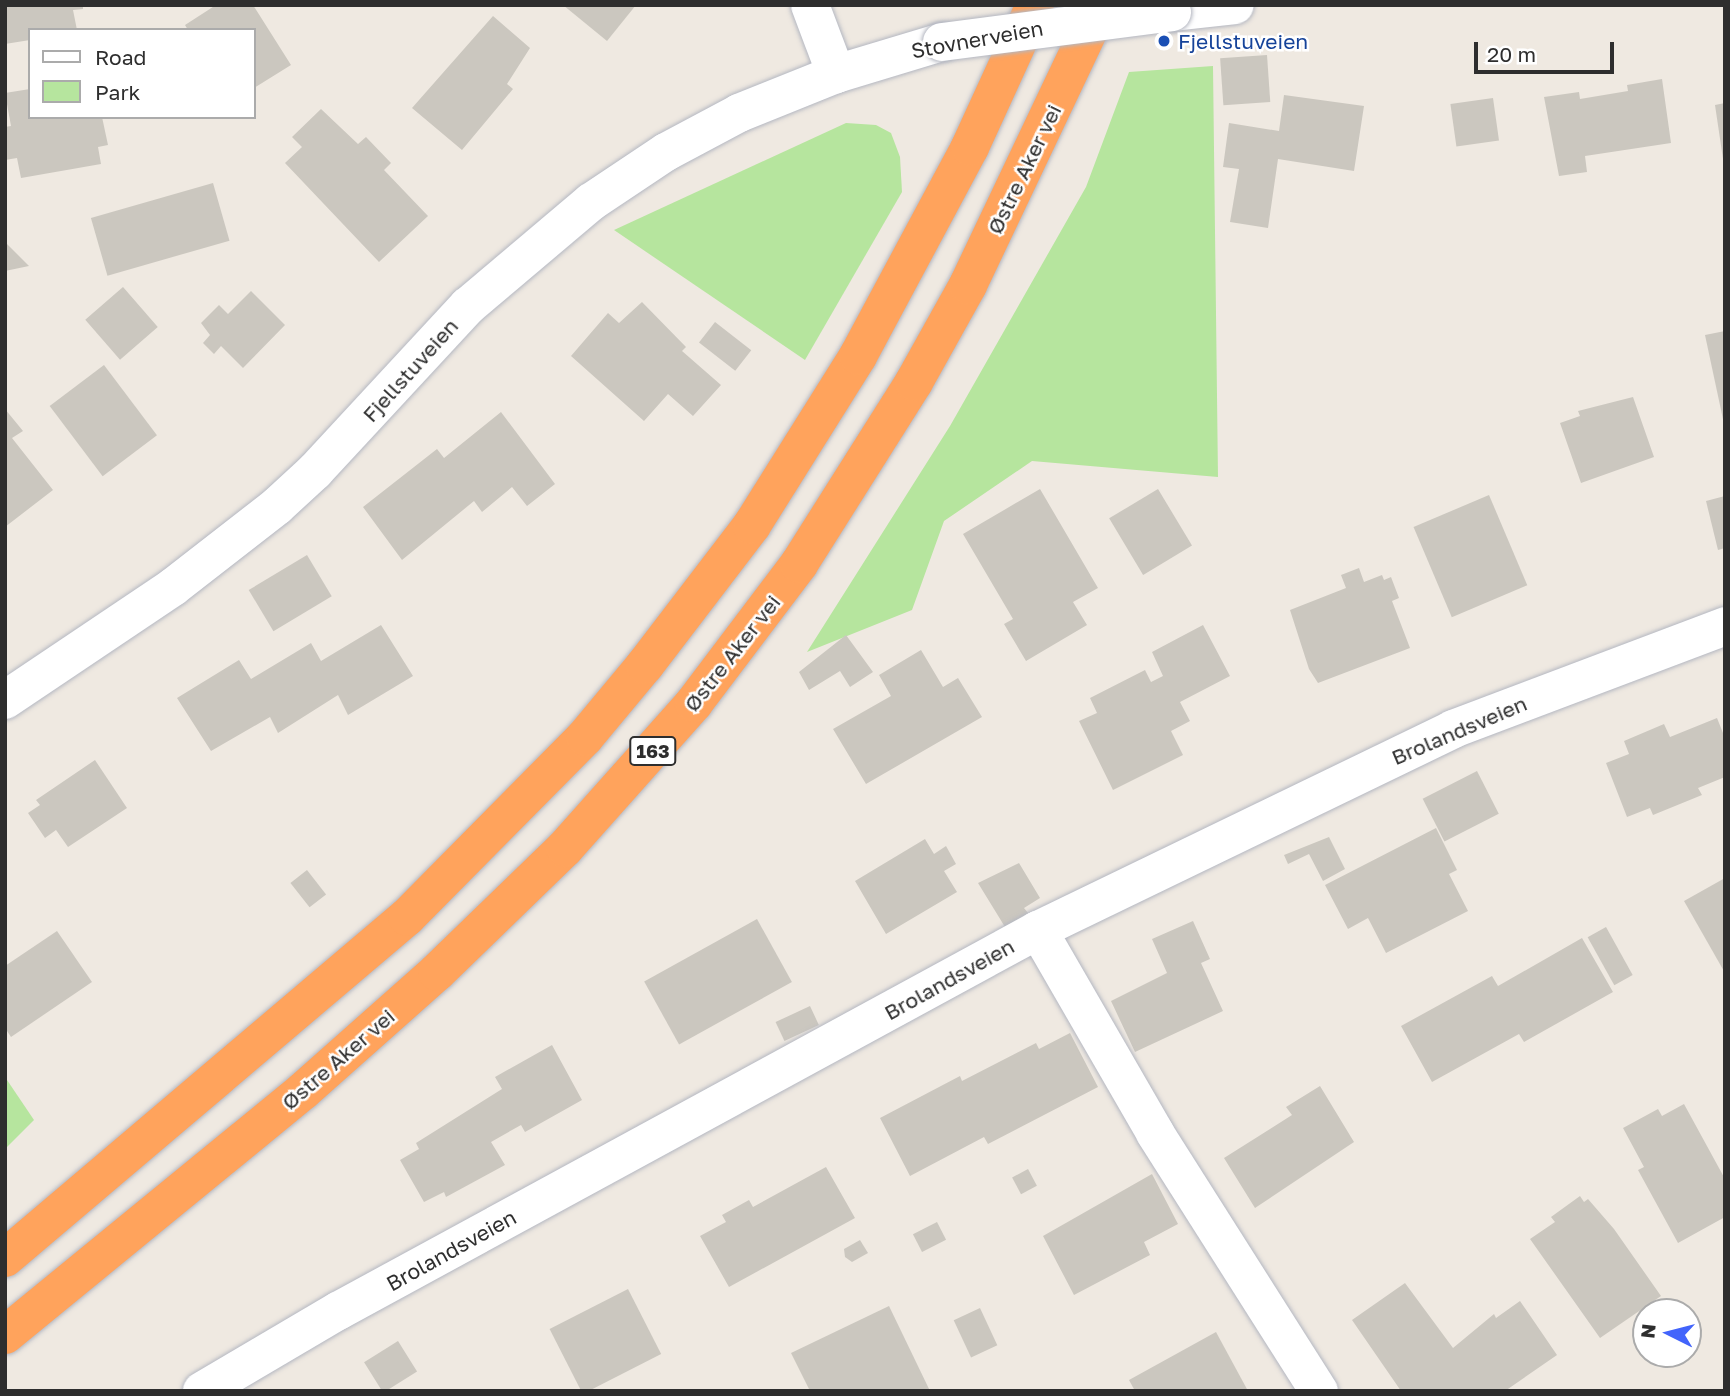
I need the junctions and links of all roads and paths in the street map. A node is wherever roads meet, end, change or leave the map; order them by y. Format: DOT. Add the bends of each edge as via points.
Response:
graph roads {
  1 [pos="810,5"];
  2 [pos="1035,5"];
  3 [pos="1101,5"];
  4 [pos="1235,5"];
  5 [pos="836,74"];
  6 [pos="1725,626"];
  7 [pos="5,700"];
  8 [pos="1038,930"];
  9 [pos="5,1258"];
  10 [pos="5,1335"];
  11 [pos="202,1391"];
  12 [pos="1319,1391"];
  1 -- 5 [label="street"];
  2 -- 9 [label="highway" via="970,147 859,356 752,525 645,665 585,737 407,918"];
  3 -- 10 [label="highway, Østre Aker vei / 163" via="968,285 914,382 799,564 694,703 565,848 437,972 303,1091"];
  4 -- 5 [label="street, Stovnerveien, bridge" via="942,42"];
  5 -- 7 [label="street, Fjellstuveien" via="739,113 666,152 591,202 468,306 316,471 276,506 173,587"];
  6 -- 8 [label="street, Brolandsveien" via="1453,729"];
  8 -- 11 [label="street, Brolandsveien" via="338,1311"];
  8 -- 12 [label="street" via="1154,1133"];
}
